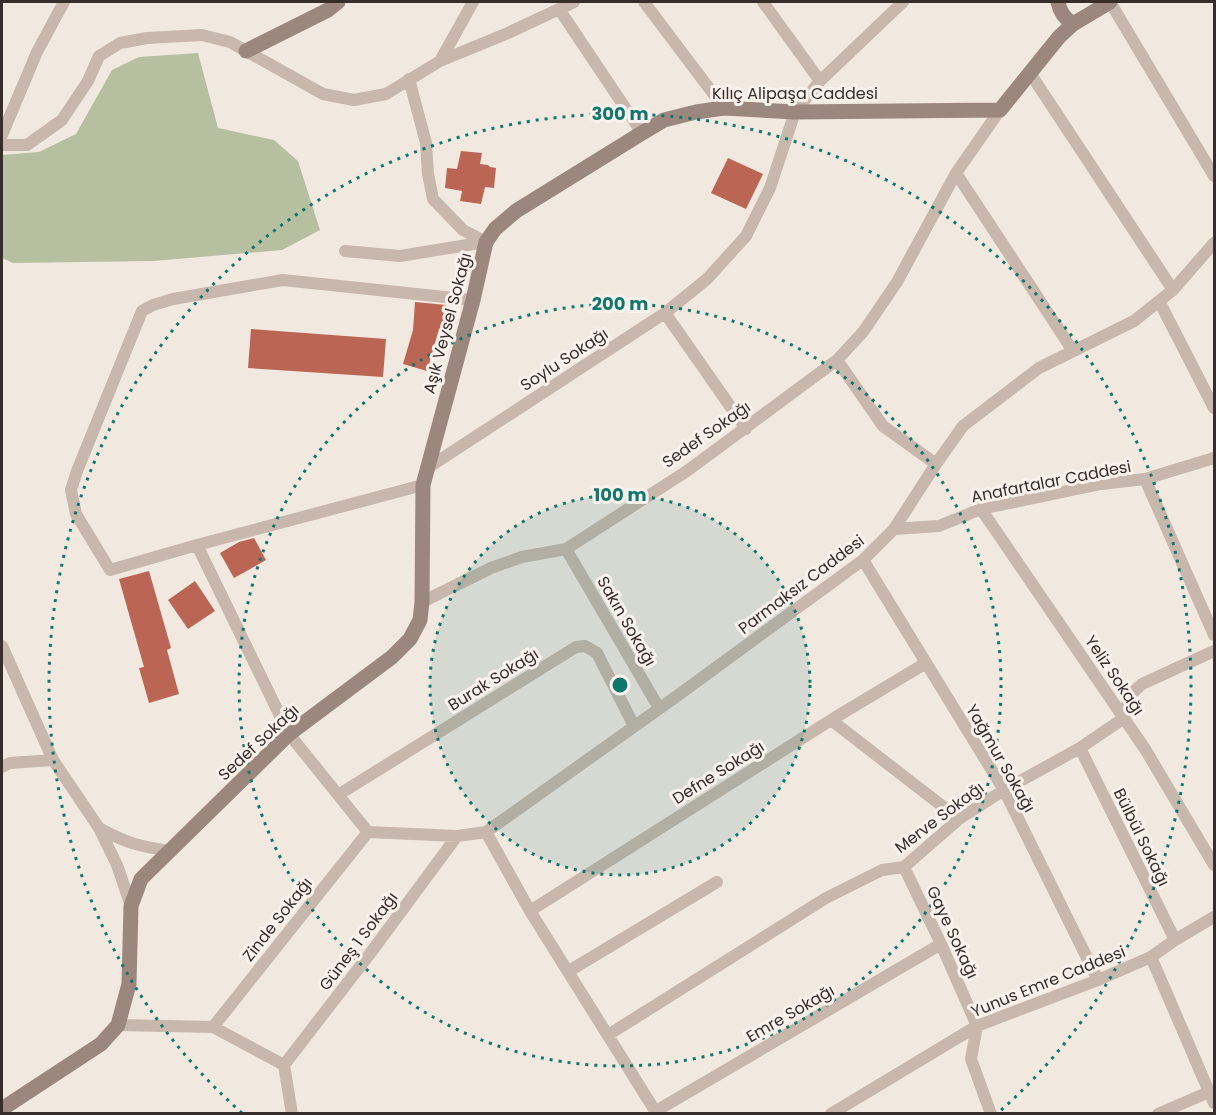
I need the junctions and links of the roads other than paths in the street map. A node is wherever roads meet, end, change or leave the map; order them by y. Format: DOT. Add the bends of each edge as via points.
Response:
graph roads {
  1 [pos="64,2"];
  2 [pos="338,2"];
  3 [pos="472,2"];
  4 [pos="574,2"];
  5 [pos="644,2"];
  6 [pos="763,2"];
  7 [pos="903,2"];
  8 [pos="1058,2"];
  9 [pos="1110,2"];
  10 [pos="1094,6"];
  11 [pos="559,9"];
  12 [pos="1073,24"];
  13 [pos="246,51"];
  14 [pos="440,60"];
  15 [pos="1030,73"];
  16 [pos="410,79"];
  17 [pos="820,81"];
  18 [pos="723,108"];
  19 [pos="1000,110"];
  20 [pos="795,112"];
  21 [pos="642,133"];
  22 [pos="2,135"];
  23 [pos="2,145"];
  24 [pos="956,173"];
  25 [pos="1215,176"];
  26 [pos="486,242"];
  27 [pos="1215,243"];
  28 [pos="345,251"];
  29 [pos="1173,290"];
  30 [pos="473,300"];
  31 [pos="1159,301"];
  32 [pos="665,313"];
  33 [pos="1073,351"];
  34 [pos="837,360"];
  35 [pos="1215,408"];
  36 [pos="746,429"];
  37 [pos="1215,458"];
  38 [pos="936,464"];
  39 [pos="426,469"];
  40 [pos="1145,479"];
  41 [pos="423,485"];
  42 [pos="981,509"];
  43 [pos="894,529"];
  44 [pos="197,545"];
  45 [pos="566,549"];
  46 [pos="863,560"];
  47 [pos="422,602"];
  48 [pos="1215,635"];
  49 [pos="2,646"];
  50 [pos="1215,651"];
  51 [pos="926,663"];
  52 [pos="659,708"];
  53 [pos="1124,718"];
  54 [pos="831,720"];
  55 [pos="634,726"];
  56 [pos="288,734"];
  57 [pos="1080,748"];
  58 [pos="53,760"];
  59 [pos="2,767"];
  60 [pos="1004,790"];
  61 [pos="338,795"];
  62 [pos="959,819"];
  63 [pos="99,828"];
  64 [pos="368,832"];
  65 [pos="486,832"];
  66 [pos="457,836"];
  67 [pos="171,851"];
  68 [pos="1215,865"];
  69 [pos="904,867"];
  70 [pos="717,882"];
  71 [pos="131,906"];
  72 [pos="530,911"];
  73 [pos="1215,917"];
  74 [pos="1175,940"];
  75 [pos="941,944"];
  76 [pos="1151,957"];
  77 [pos="569,971"];
  78 [pos="1098,980"];
  79 [pos="118,1025"];
  80 [pos="977,1026"];
  81 [pos="213,1027"];
  82 [pos="608,1035"];
  83 [pos="284,1065"];
  84 [pos="2,1098"];
  85 [pos="1212,1098"];
  86 [pos="2,1109"];
  87 [pos="657,1112"];
  88 [pos="292,1113"];
  89 [pos="831,1113"];
  90 [pos="991,1113"];
  91 [pos="1158,1113"];
  1 -- 22 [label="street" via="37,52"];
  2 -- 13 [label="street"];
  3 -- 14 [label="street"];
  4 -- 11 [label="street"];
  5 -- 18 [label="street"];
  6 -- 17 [label="street"];
  7 -- 17 [label="street"];
  8 -- 12 [label="street" via="1060,11"];
  9 -- 10 [label="street, Sedef Sokağı"];
  9 -- 25 [label="street"];
  10 -- 12 [label="street, Sedef Sokağı"];
  11 -- 14 [label="street"];
  11 -- 21 [label="street"];
  12 -- 15 [label="street, Sedef Sokağı"];
  13 -- 16 [label="street" via="323,94 354,100 386,94"];
  13 -- 23 [label="street" via="202,35 120,43 99,56 62,120 27,145"];
  14 -- 16 [label="street"];
  15 -- 19 [label="street, Sedef Sokağı"];
  15 -- 29 [label="street"];
  16 -- 26 [label="street, Aşık Veysel Sokağı" via="426,143 433,199 463,230"];
  17 -- 20 [label="street"];
  18 -- 20 [label="street, Kılıç Alipaşa Caddesi"];
  18 -- 21 [label="street, Kılıç Alipaşa Caddesi" via="664,120"];
  19 -- 20 [label="street, Kılıç Alipaşa Caddesi"];
  19 -- 24 [label="street, Sedef Sokağı"];
  20 -- 32 [label="street, Soylu Sokağı" via="770,188 746,236 706,279"];
  21 -- 26 [label="street, Kılıç Alipaşa Caddesi" via="516,211"];
  24 -- 33 [label="street"];
  24 -- 34 [label="street, Sedef Sokağı" via="897,282 863,332"];
  26 -- 28 [label="street" via="400,256"];
  26 -- 30 [label="street, Aşık Veysel Sokağı"];
  27 -- 29 [label="street, Parmaksız Caddesi"];
  29 -- 31 [label="street, Parmaksız Caddesi"];
  30 -- 39 [label="street, Aşık Veysel Sokağı"];
  30 -- 44 [label="street" via="283,280 173,299 142,311 76,471 71,490 76,514 110,570"];
  31 -- 33 [label="street, Parmaksız Caddesi" via="1134,321"];
  31 -- 35 [label="street"];
  32 -- 36 [label="street"];
  32 -- 39 [label="street, Soylu Sokağı"];
  33 -- 38 [label="street, Parmaksız Caddesi" via="1039,368 963,426"];
  34 -- 36 [label="street, Sedef Sokağı"];
  34 -- 38 [label="street" via="883,426"];
  36 -- 45 [label="street, Sedef Sokağı"];
  37 -- 40 [label="street, Anafartalar Caddesi"];
  38 -- 43 [label="street, Parmaksız Caddesi"];
  39 -- 41 [label="street, Aşık Veysel Sokağı"];
  40 -- 42 [label="street, Anafartalar Caddesi"];
  40 -- 48 [label="street"];
  41 -- 44 [label="street"];
  41 -- 47 [label="street, Aşık Veysel Sokağı"];
  42 -- 43 [label="street, Anafartalar Caddesi" via="939,526"];
  42 -- 53 [label="street, Yeliz Sokağı"];
  43 -- 46 [label="street, Parmaksız Caddesi"];
  44 -- 56 [label="street"];
  45 -- 47 [label="street, Sedef Sokağı" via="522,556"];
  45 -- 52 [label="street, Sakın Sokağı"];
  46 -- 51 [label="street, Yağmur Sokağı"];
  46 -- 52 [label="street, Parmaksız Caddesi"];
  47 -- 56 [label="street, Sedef Sokağı" via="420,620 410,639 392,657"];
  49 -- 58 [label="street"];
  50 -- 53 [label="street" via="1142,684 1129,696"];
  51 -- 54 [label="street, Defne Sokağı"];
  51 -- 60 [label="street, Yağmur Sokağı"];
  52 -- 55 [label="street, Parmaksız Caddesi"];
  53 -- 57 [label="street, Merve Sokağı"];
  53 -- 68 [label="street, Yeliz Sokağı"];
  54 -- 62 [label="street"];
  54 -- 72 [label="street, Defne Sokağı"];
  55 -- 61 [label="street, Burak Sokağı" via="597,653 585,646 576,647"];
  55 -- 65 [label="street, Parmaksız Caddesi"];
  56 -- 61 [label="street"];
  56 -- 67 [label="street, Sedef Sokağı"];
  57 -- 60 [label="street, Merve Sokağı"];
  57 -- 74 [label="street, Bülbül Sokağı"];
  58 -- 59 [label="street"];
  58 -- 63 [label="street"];
  60 -- 62 [label="street, Merve Sokağı"];
  60 -- 78 [label="street, Yağmur Sokağı"];
  61 -- 64 [label="street"];
  62 -- 69 [label="street, Merve Sokağı"];
  63 -- 67 [label="street" via="120,840"];
  63 -- 71 [label="street"];
  64 -- 66 [label="street"];
  64 -- 81 [label="street, Zinde Sokağı"];
  65 -- 66 [label="street"];
  65 -- 72 [label="street"];
  66 -- 83 [label="street, Güneş 1 Sokağı"];
  67 -- 71 [label="street, Sedef Sokağı" via="141,879"];
  69 -- 75 [label="street, Gaye Sokağı"];
  69 -- 82 [label="street, Merve Sokağı" via="882,870 826,898"];
  70 -- 77 [label="street"];
  71 -- 79 [label="street, Sedef Sokağı" via="129,984"];
  72 -- 77 [label="street"];
  73 -- 74 [label="street, Yunus Emre Caddesi"];
  74 -- 76 [label="street, Yunus Emre Caddesi"];
  75 -- 80 [label="street, Gaye Sokağı"];
  75 -- 87 [label="street, Emre Sokağı"];
  76 -- 78 [label="street, Yunus Emre Caddesi"];
  76 -- 85 [label="street"];
  77 -- 82 [label="street"];
  78 -- 80 [label="street, Yunus Emre Caddesi"];
  79 -- 81 [label="street"];
  79 -- 84 [label="street" via="105,1029"];
  79 -- 86 [label="street" via="101,1044"];
  80 -- 89 [label="street, Yunus Emre Caddesi"];
  80 -- 90 [label="street" via="970,1059"];
  81 -- 83 [label="street"];
  82 -- 87 [label="street"];
  83 -- 88 [label="street"];
  85 -- 91 [label="street"];
}
